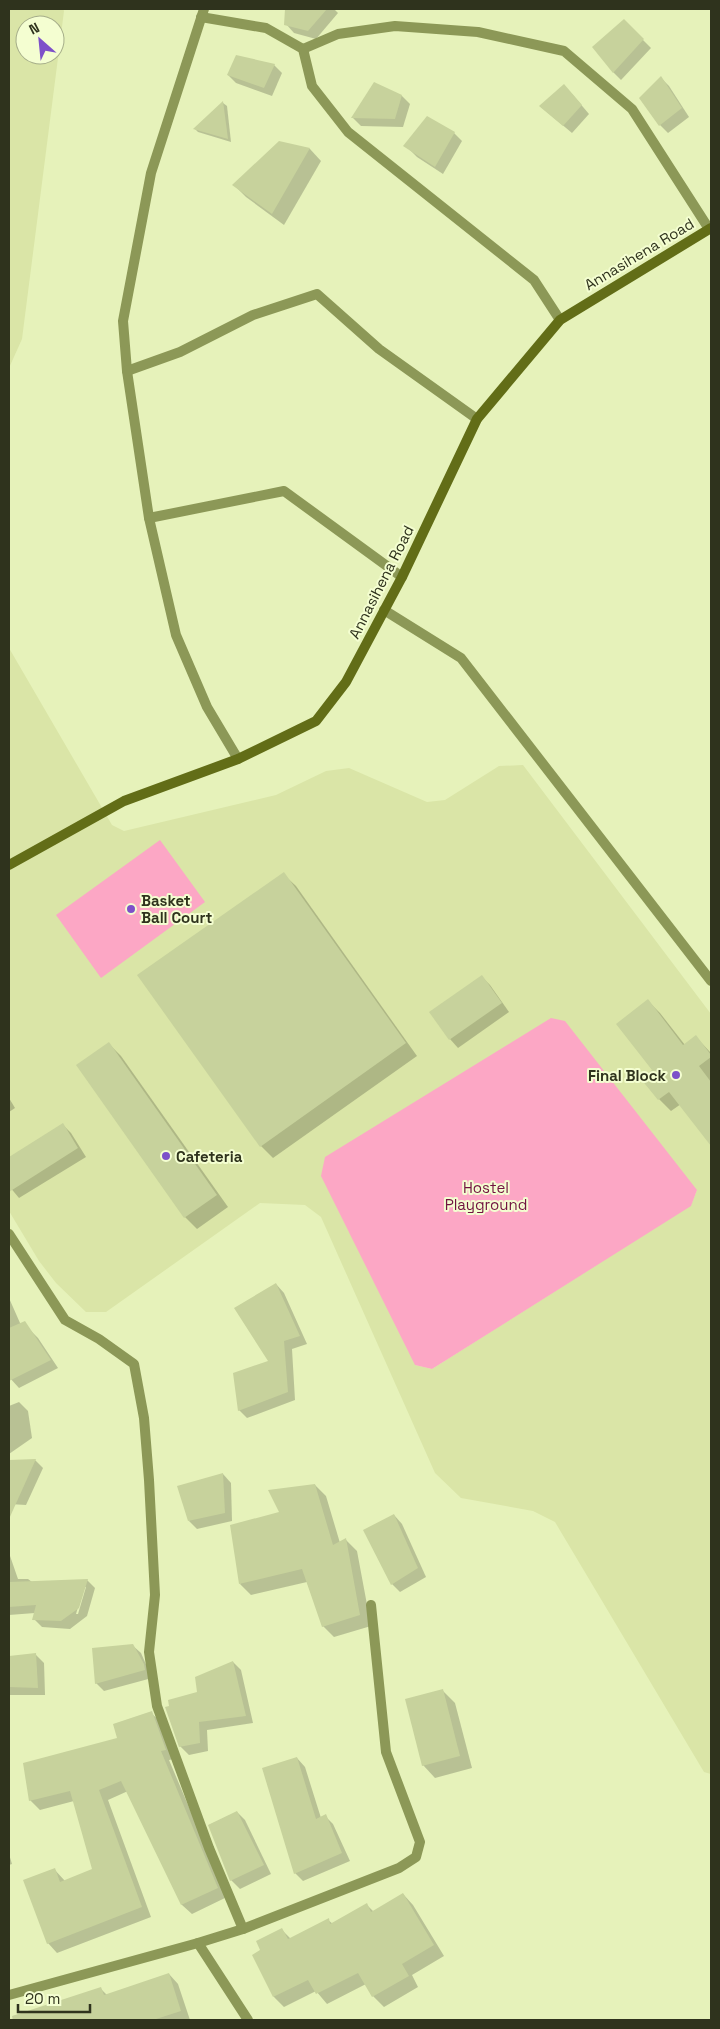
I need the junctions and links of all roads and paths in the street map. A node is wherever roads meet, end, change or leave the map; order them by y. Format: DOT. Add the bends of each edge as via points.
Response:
graph roads {
  1 [pos="202,13"];
  2 [pos="303,49"];
  3 [pos="710,228"];
  4 [pos="560,320"];
  5 [pos="127,371"];
  6 [pos="477,418"];
  7 [pos="149,518"];
  8 [pos="402,577"];
  9 [pos="384,610"];
  10 [pos="238,759"];
  11 [pos="9,866"];
  12 [pos="711,981"];
  13 [pos="9,1234"];
  14 [pos="371,1605"];
  15 [pos="243,1929"];
  16 [pos="198,1943"];
  17 [pos="9,1995"];
  18 [pos="248,2020"];
  1 -- 2 [label="street" via="266,28"];
  1 -- 5 [label="street" via="151,173 123,321"];
  2 -- 3 [label="street" via="338,34 395,26 478,32 564,52 632,109"];
  2 -- 4 [label="street" via="312,86 348,132 534,280"];
  3 -- 4 [label="street, Annasihena Road"];
  4 -- 6 [label="street, Annasihena Road"];
  5 -- 6 [label="street" via="180,352 252,315 317,294 378,349"];
  5 -- 7 [label="street"];
  6 -- 8 [label="street, Annasihena Road"];
  7 -- 8 [label="street" via="284,491"];
  7 -- 10 [label="street" via="176,635 207,707"];
  8 -- 9 [label="street, Annasihena Road"];
  9 -- 10 [label="street, Annasihena Road" via="346,682 316,721"];
  9 -- 12 [label="street" via="461,658"];
  10 -- 11 [label="street, Annasihena Road" via="124,801"];
  13 -- 15 [label="street" via="65,1320 134,1364 144,1418 149,1480 155,1595 149,1652 157,1706 209,1848"];
  14 -- 15 [label="street" via="386,1752 420,1842 416,1857 399,1868"];
  15 -- 16 [label="street"];
  16 -- 17 [label="street"];
  16 -- 18 [label="street"];
}
